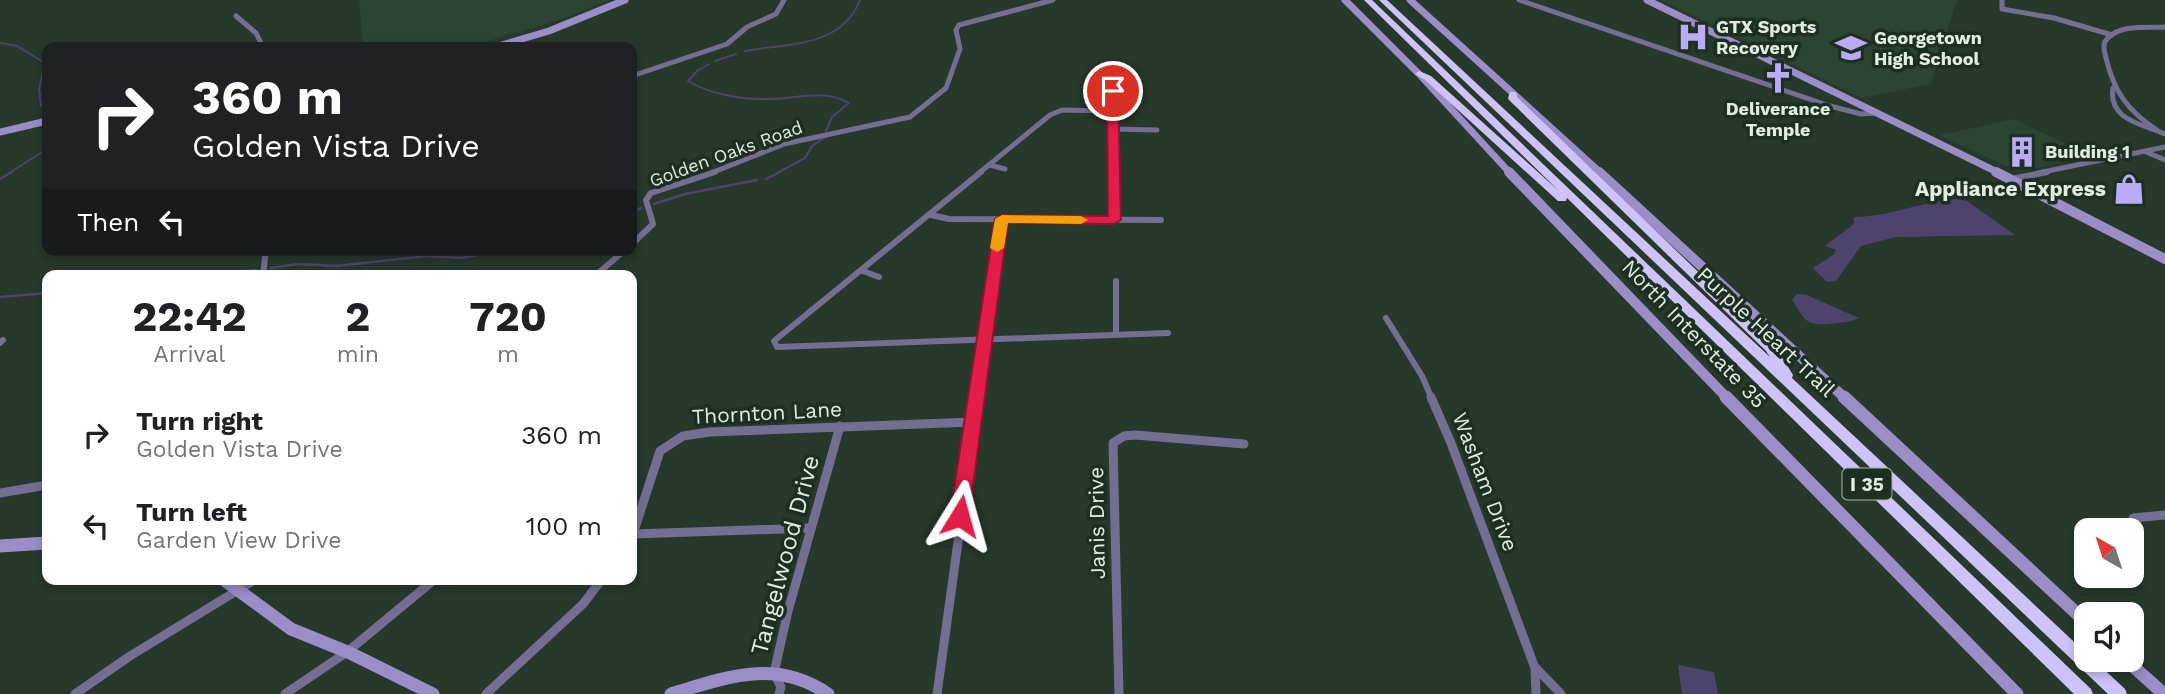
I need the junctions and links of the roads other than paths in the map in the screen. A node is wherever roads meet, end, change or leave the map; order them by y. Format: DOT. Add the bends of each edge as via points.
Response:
graph roads {
  1 [pos="625,0"];
  2 [pos="785,0"];
  3 [pos="1053,0"];
  4 [pos="1345,0"];
  5 [pos="1368,0"];
  6 [pos="1383,0"];
  7 [pos="1410,0"];
  8 [pos="1519,0"];
  9 [pos="1647,0"];
  10 [pos="2002,0"];
  11 [pos="236,16"];
  12 [pos="2165,27"];
  13 [pos="2153,28"];
  14 [pos="2165,33"];
  15 [pos="2112,34"];
  16 [pos="262,42"];
  17 [pos="512,42"];
  18 [pos="1113,71"];
  19 [pos="637,74"];
  20 [pos="1419,74"];
  21 [pos="2113,88"];
  22 [pos="1513,94"];
  23 [pos="1113,110"];
  24 [pos="1879,113"];
  25 [pos="42,122"];
  26 [pos="1113,129"];
  27 [pos="1157,130"];
  28 [pos="2157,130"];
  29 [pos="0,132"];
  30 [pos="2165,134"];
  31 [pos="2165,147"];
  32 [pos="2146,151"];
  33 [pos="2165,160"];
  34 [pos="990,165"];
  35 [pos="1005,169"];
  36 [pos="2011,179"];
  37 [pos="931,215"];
  38 [pos="1002,219"];
  39 [pos="1114,220"];
  40 [pos="1161,220"];
  41 [pos="637,239"];
  42 [pos="618,256"];
  43 [pos="2165,259"];
  44 [pos="602,270"];
  45 [pos="863,271"];
  46 [pos="1650,274"];
  47 [pos="879,276"];
  48 [pos="1116,281"];
  49 [pos="1386,318"];
  50 [pos="1168,333"];
  51 [pos="1116,335"];
  52 [pos="984,341"];
  53 [pos="1797,390"];
  54 [pos="973,422"];
  55 [pos="840,426"];
  56 [pos="1244,444"];
  57 [pos="42,486"];
  58 [pos="0,493"];
  59 [pos="2165,515"];
  60 [pos="2133,518"];
  61 [pos="637,523"];
  62 [pos="810,528"];
  63 [pos="637,536"];
  64 [pos="42,543"];
  65 [pos="0,546"];
  66 [pos="232,585"];
  67 [pos="247,585"];
  68 [pos="428,585"];
  69 [pos="597,585"];
  70 [pos="239,590"];
  71 [pos="2074,611"];
  72 [pos="347,652"];
  73 [pos="1535,668"];
  74 [pos="2140,672"];
  75 [pos="774,673"];
  76 [pos="2165,684"];
  77 [pos="75,694"];
  78 [pos="285,694"];
  79 [pos="433,694"];
  80 [pos="486,694"];
  81 [pos="671,694"];
  82 [pos="779,694"];
  83 [pos="828,694"];
  84 [pos="937,694"];
  85 [pos="1119,694"];
  86 [pos="1536,694"];
  87 [pos="1561,694"];
  88 [pos="2017,694"];
  89 [pos="2085,694"];
  90 [pos="2119,694"];
  91 [pos="2164,694"];
  1 -- 17 [label="main road"];
  2 -- 19 [label="street" via="776,14 747,27 727,44"];
  3 -- 41 [label="street, Golden Oaks Road" via="959,25 960,49 947,87 908,119 783,144 651,193 646,200 653,224"];
  4 -- 20 [label="main road, North Interstate 35"];
  5 -- 46 [label="highway, Purple Heart Trail / I 35"];
  6 -- 53 [label="highway, Purple Heart Trail / I 35"];
  7 -- 22 [label="main road"];
  8 -- 24 [label="street" via="1830,106 1861,114"];
  9 -- 24 [label="main road"];
  10 -- 15 [label="street" via="2002,9"];
  11 -- 16 [label="street" via="254,29"];
  12 -- 13 [label="street"];
  13 -- 14 [label="street"];
  13 -- 15 [label="street"];
  15 -- 21 [label="street" via="2104,45"];
  18 -- 23 [label="street"];
  20 -- 46 [label="highway" via="1634,266"];
  20 -- 88 [label="main road, North Interstate 35" via="1564,232"];
  21 -- 28 [label="street" via="2125,107"];
  21 -- 28 [label="street" via="2110,100 2114,111"];
  22 -- 53 [label="highway" via="1512,98 1771,349"];
  22 -- 71 [label="main road"];
  23 -- 26 [label="street"];
  23 -- 34 [label="street" via="1056,112"];
  24 -- 36 [label="main road"];
  25 -- 29 [label="main road"];
  26 -- 27 [label="street"];
  26 -- 39 [label="street"];
  28 -- 30 [label="street"];
  31 -- 32 [label="street"];
  32 -- 33 [label="street"];
  32 -- 36 [label="street"];
  34 -- 35 [label="street"];
  34 -- 37 [label="street"];
  36 -- 43 [label="main road"];
  37 -- 38 [label="street"];
  37 -- 45 [label="street"];
  38 -- 39 [label="street"];
  38 -- 52 [label="street"];
  39 -- 40 [label="street"];
  42 -- 44 [label="street"];
  45 -- 47 [label="street"];
  45 -- 52 [label="street" via="784,332 774,341 777,347"];
  46 -- 89 [label="highway, Purple Heart Trail / I 35"];
  48 -- 51 [label="street"];
  49 -- 73 [label="street, Washam Drive" via="1422,376 1451,443"];
  50 -- 51 [label="street"];
  51 -- 52 [label="street"];
  52 -- 54 [label="street"];
  53 -- 90 [label="highway, Purple Heart Trail / I 35"];
  54 -- 55 [label="street, Thornton Lane"];
  54 -- 84 [label="street"];
  55 -- 61 [label="street, Thornton Lane" via="693,433 669,442 655,462"];
  55 -- 62 [label="street, Tangelwood Drive"];
  56 -- 85 [label="street, Janis Drive" via="1135,435 1114,443"];
  57 -- 58 [label="street"];
  59 -- 60 [label="street"];
  62 -- 63 [label="street"];
  62 -- 75 [label="street, Tangelwood Drive"];
  64 -- 65 [label="main road"];
  66 -- 70 [label="main road"];
  67 -- 70 [label="street"];
  68 -- 72 [label="street"];
  69 -- 80 [label="street"];
  70 -- 72 [label="main road" via="277,621"];
  70 -- 77 [label="street"];
  72 -- 78 [label="street"];
  72 -- 79 [label="main road"];
  73 -- 86 [label="street, Washam Drive"];
  73 -- 87 [label="street, Washam Drive"];
  74 -- 76 [label="main road"];
  74 -- 91 [label="main road"];
  75 -- 81 [label="main road" via="738,675"];
  75 -- 82 [label="street, Tangelwood Drive"];
  75 -- 83 [label="main road" via="806,679"];
}
